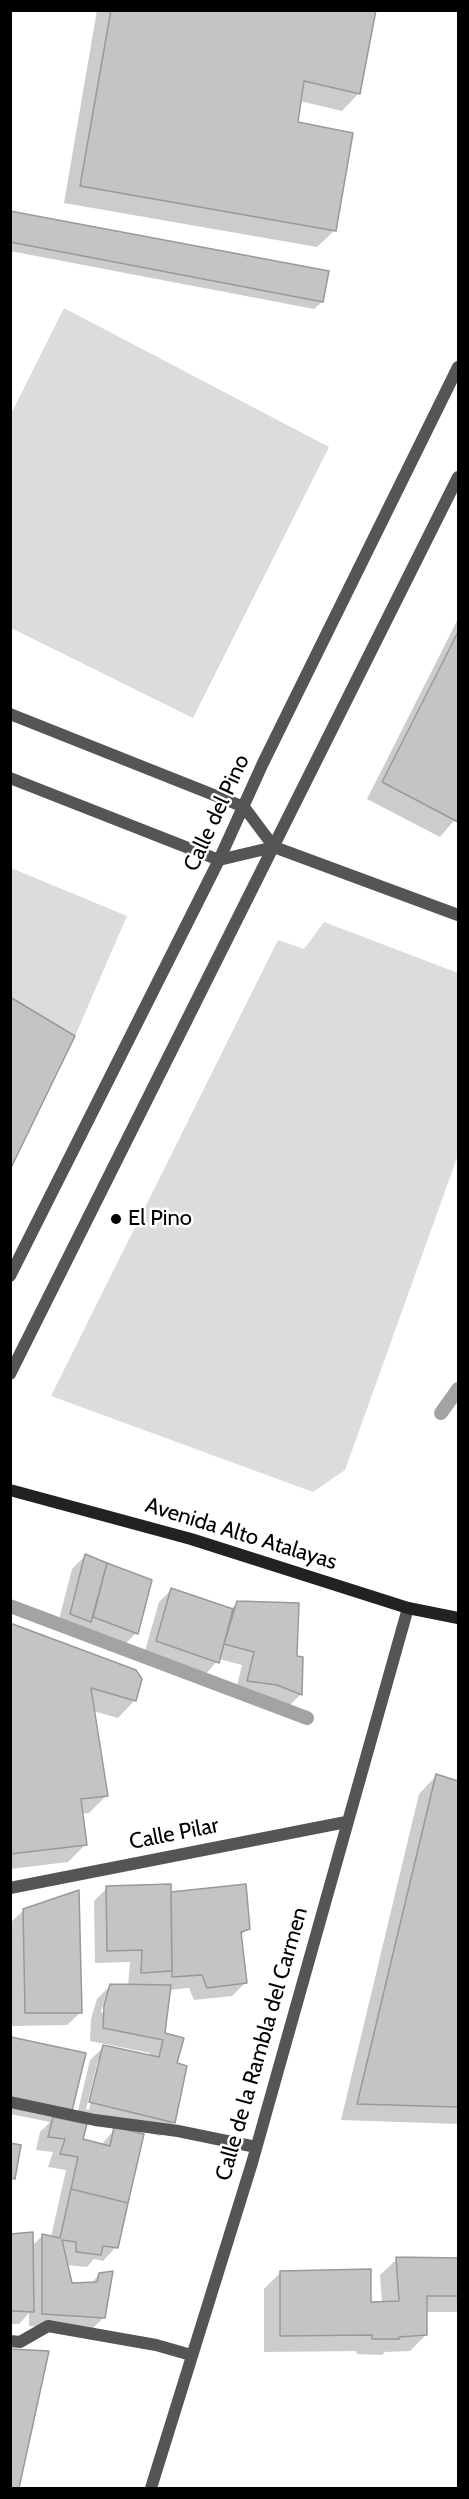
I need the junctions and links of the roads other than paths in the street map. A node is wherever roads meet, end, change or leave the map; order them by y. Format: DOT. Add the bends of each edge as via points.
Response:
graph roads {
  1 [pos="459,367"];
  2 [pos="459,477"];
  3 [pos="10,714"];
  4 [pos="10,778"];
  5 [pos="244,807"];
  6 [pos="274,847"];
  7 [pos="219,860"];
  8 [pos="459,915"];
  9 [pos="10,1276"];
  10 [pos="10,1374"];
  11 [pos="10,1490"];
  12 [pos="408,1608"];
  13 [pos="459,1618"];
  14 [pos="346,1822"];
  15 [pos="10,1888"];
  16 [pos="10,2102"];
  17 [pos="256,2147"];
  18 [pos="10,2341"];
  19 [pos="191,2355"];
  20 [pos="151,2488"];
  1 -- 5 [label="street, Calle del Pino"];
  2 -- 6 [label="street"];
  3 -- 5 [label="street"];
  4 -- 7 [label="street"];
  5 -- 6 [label="street"];
  5 -- 7 [label="street, Calle del Pino"];
  6 -- 7 [label="street"];
  6 -- 8 [label="street"];
  6 -- 10 [label="street"];
  7 -- 9 [label="street, Calle del Pino"];
  11 -- 12 [label="main road, Avenida Alto Atalayas" via="191,1539"];
  12 -- 13 [label="main road, Avenida Alto Atalayas"];
  12 -- 14 [label="street, Calle de la Rambla del Carmen"];
  14 -- 15 [label="street, Calle Pilar"];
  14 -- 17 [label="street, Calle de la Rambla del Carmen"];
  16 -- 17 [label="street"];
  17 -- 19 [label="street, Calle de la Rambla del Carmen"];
  18 -- 19 [label="street" via="20,2342 48,2326"];
  19 -- 20 [label="street, Calle de la Rambla del Carmen"];
}
